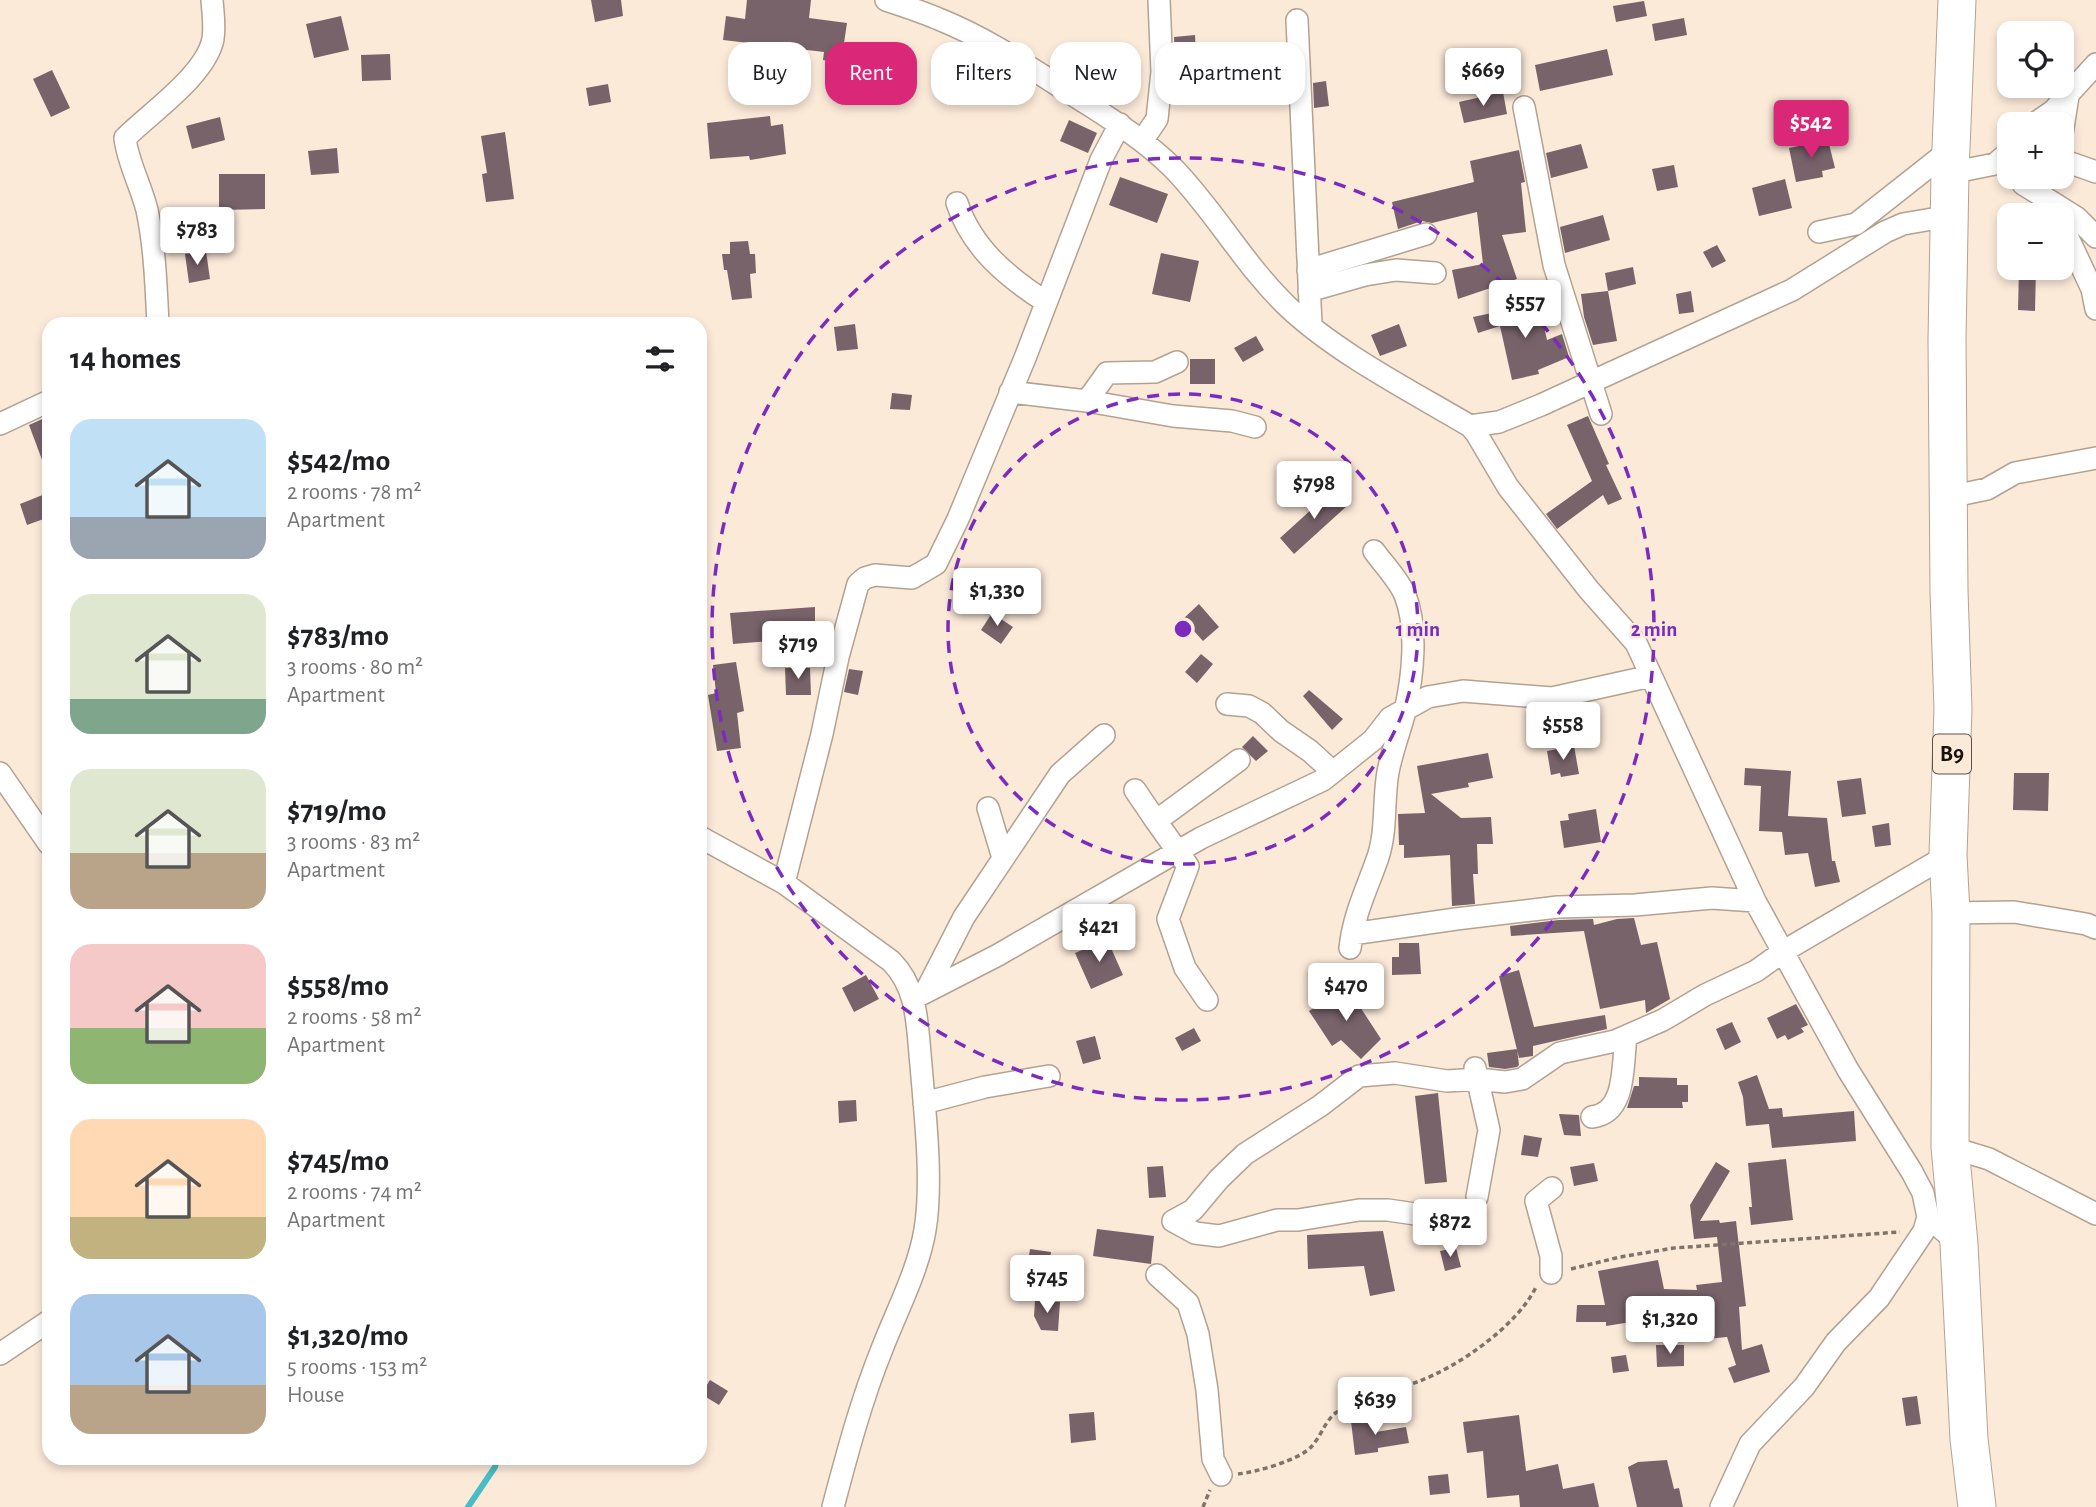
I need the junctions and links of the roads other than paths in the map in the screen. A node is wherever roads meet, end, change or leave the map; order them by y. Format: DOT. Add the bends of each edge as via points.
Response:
graph roads {
  1 [pos="212,0"];
  2 [pos="888,0"];
  3 [pos="1159,0"];
  4 [pos="1957,0"];
  5 [pos="1297,20"];
  6 [pos="2096,64"];
  7 [pos="2074,89"];
  8 [pos="2066,98"];
  9 [pos="1524,107"];
  10 [pos="2049,112"];
  11 [pos="1120,124"];
  12 [pos="1142,141"];
  13 [pos="1951,161"];
  14 [pos="1997,163"];
  15 [pos="2074,164"];
  16 [pos="2096,172"];
  17 [pos="2030,189"];
  18 [pos="957,203"];
  19 [pos="2047,203"];
  20 [pos="1950,216"];
  21 [pos="2074,217"];
  22 [pos="1819,232"];
  23 [pos="1426,234"];
  24 [pos="2096,237"];
  25 [pos="2074,251"];
  26 [pos="1308,270"];
  27 [pos="1435,273"];
  28 [pos="1309,291"];
  29 [pos="1046,302"];
  30 [pos="2096,309"];
  31 [pos="158,317"];
  32 [pos="1311,325"];
  33 [pos="1177,362"];
  34 [pos="1591,382"];
  35 [pos="1010,393"];
  36 [pos="1087,401"];
  37 [pos="42,404"];
  38 [pos="1601,414"];
  39 [pos="0,424"];
  40 [pos="1255,426"];
  41 [pos="1470,426"];
  42 [pos="2096,458"];
  43 [pos="1949,497"];
  44 [pos="1374,551"];
  45 [pos="1651,676"];
  46 [pos="1227,704"];
  47 [pos="1406,709"];
  48 [pos="1104,735"];
  49 [pos="1239,760"];
  50 [pos="1333,772"];
  51 [pos="0,773"];
  52 [pos="1135,790"];
  53 [pos="988,808"];
  54 [pos="1156,821"];
  55 [pos="42,834"];
  56 [pos="707,841"];
  57 [pos="1177,852"];
  58 [pos="1948,855"];
  59 [pos="1003,858"];
  60 [pos="784,883"];
  61 [pos="1755,901"];
  62 [pos="1951,913"];
  63 [pos="2096,928"];
  64 [pos="1784,951"];
  65 [pos="920,993"];
  66 [pos="1208,1000"];
  67 [pos="1626,1037"];
  68 [pos="1476,1072"];
  69 [pos="1049,1076"];
  70 [pos="924,1103"];
  71 [pos="1592,1117"];
  72 [pos="1950,1147"];
  73 [pos="1552,1188"];
  74 [pos="1477,1196"];
  75 [pos="2096,1214"];
  76 [pos="1442,1218"];
  77 [pos="1926,1224"];
  78 [pos="1959,1244"];
  79 [pos="1551,1273"];
  80 [pos="1157,1275"];
  81 [pos="42,1326"];
  82 [pos="0,1354"];
  83 [pos="1221,1475"];
  84 [pos="833,1507"];
  85 [pos="1721,1507"];
  86 [pos="1977,1507"];
  1 -- 31 [label="street" via="213,38 205,57 183,86 125,138 153,241"];
  2 -- 11 [label="street" via="979,39"];
  3 -- 12 [label="street" via="1162,72 1157,119"];
  4 -- 13 [label="highway, B9"];
  5 -- 26 [label="street"];
  6 -- 7 [label="street"];
  8 -- 10 [label="street"];
  9 -- 34 [label="street" via="1554,265"];
  11 -- 12 [label="street"];
  11 -- 29 [label="street" via="1101,160"];
  12 -- 32 [label="street" via="1174,169 1263,281"];
  13 -- 14 [label="street"];
  13 -- 20 [label="highway, B9"];
  13 -- 22 [label="street" via="1856,224"];
  15 -- 16 [label="street"];
  17 -- 19 [label="street"];
  18 -- 29 [label="street" via="965,226 990,258"];
  20 -- 34 [label="street" via="1894,228 1792,290"];
  20 -- 43 [label="highway, B9"];
  21 -- 24 [label="street"];
  23 -- 26 [label="street"];
  25 -- 30 [label="street"];
  26 -- 28 [label="street"];
  27 -- 28 [label="street" via="1396,270"];
  28 -- 32 [label="street"];
  29 -- 35 [label="street"];
  32 -- 41 [label="street"];
  33 -- 36 [label="street" via="1155,372 1107,373"];
  34 -- 38 [label="street"];
  34 -- 41 [label="street" via="1499,422"];
  35 -- 36 [label="street"];
  35 -- 60 [label="street" via="936,564 912,578 875,575 858,584"];
  36 -- 40 [label="street"];
  37 -- 39 [label="street"];
  41 -- 45 [label="street" via="1508,487 1636,643"];
  42 -- 43 [label="street" via="2015,472 1987,489"];
  43 -- 58 [label="highway, B9" via="1953,709"];
  44 -- 47 [label="street" via="1404,593 1415,634"];
  45 -- 47 [label="street" via="1552,698 1463,691 1428,697"];
  45 -- 61 [label="street"];
  46 -- 50 [label="street" via="1249,706 1262,713"];
  47 -- 50 [label="street" via="1390,718 1373,740"];
  47 -- 61 [label="street" via="1391,756 1378,856 1360,900 1351,941 1456,919 1558,907 1712,898"];
  48 -- 59 [label="street" via="1060,774"];
  49 -- 54 [label="street"];
  50 -- 57 [label="street"];
  51 -- 55 [label="street"];
  52 -- 54 [label="street"];
  53 -- 59 [label="street"];
  54 -- 57 [label="street"];
  56 -- 60 [label="street"];
  57 -- 65 [label="street" via="998,955"];
  57 -- 66 [label="street" via="1188,866 1168,919 1185,968"];
  58 -- 62 [label="highway, B9"];
  58 -- 64 [label="street"];
  59 -- 65 [label="street"];
  60 -- 65 [label="street" via="891,961"];
  61 -- 64 [label="street"];
  62 -- 63 [label="street" via="2014,912"];
  62 -- 72 [label="highway, B9"];
  64 -- 67 [label="street" via="1756,971"];
  64 -- 77 [label="street" via="1848,1070 1912,1172 1923,1194"];
  65 -- 70 [label="street"];
  67 -- 68 [label="street" via="1560,1053 1522,1079 1504,1082"];
  67 -- 71 [label="street" via="1617,1102 1602,1116"];
  68 -- 74 [label="street" via="1489,1130"];
  68 -- 76 [label="street" via="1447,1081 1395,1073 1359,1076 1245,1154 1193,1210 1173,1221 1195,1233 1219,1236 1277,1220 1359,1210"];
  69 -- 70 [label="street"];
  70 -- 84 [label="street" via="925,1233 858,1417"];
  72 -- 75 [label="street" via="1989,1159"];
  72 -- 78 [label="highway, B9"];
  73 -- 79 [label="street" via="1536,1201 1552,1256"];
  77 -- 78 [label="street"];
  77 -- 85 [label="street" via="1878,1298 1750,1444"];
  78 -- 86 [label="highway, B9"];
  80 -- 83 [label="street" via="1188,1303 1198,1334 1213,1459"];
  81 -- 82 [label="street"];
}
